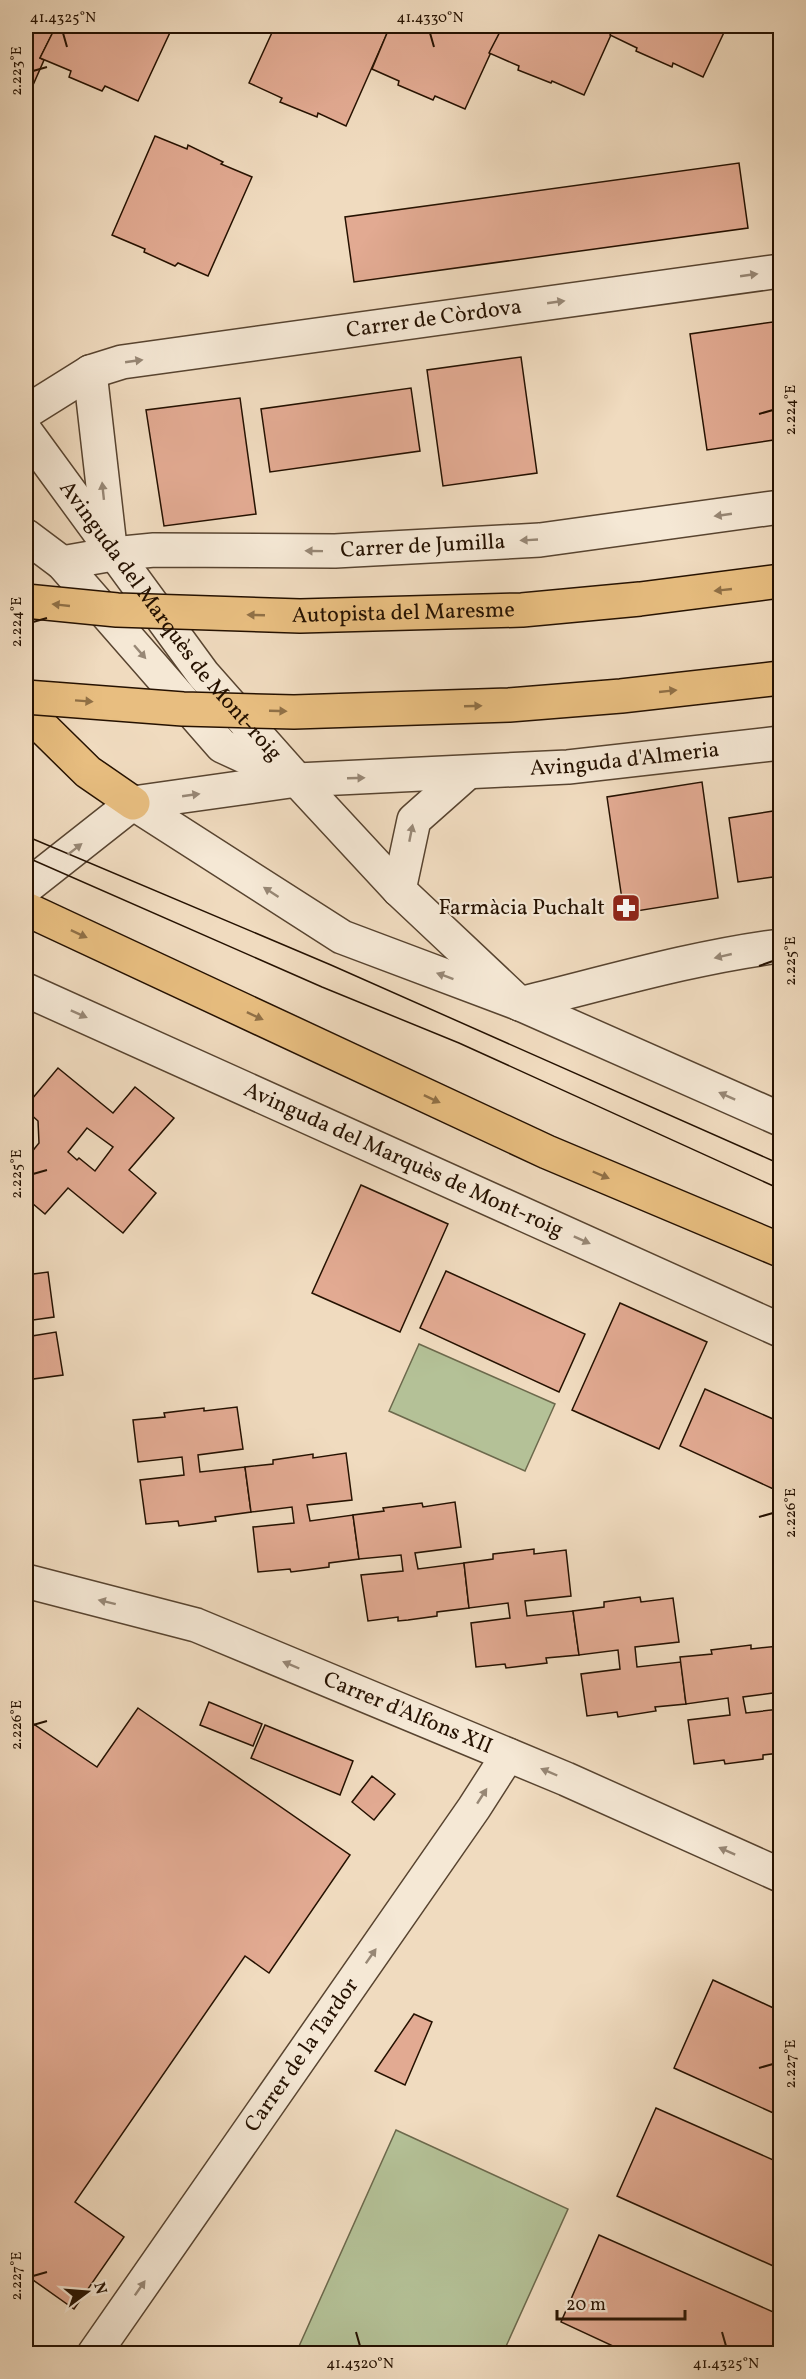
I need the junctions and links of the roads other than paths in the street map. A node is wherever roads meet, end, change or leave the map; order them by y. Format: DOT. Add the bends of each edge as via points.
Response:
graph roads {
  1 [pos="780,271"];
  2 [pos="90,372"];
  3 [pos="26,412"];
  4 [pos="26,432"];
  5 [pos="780,507"];
  6 [pos="26,536"];
  7 [pos="111,551"];
  8 [pos="62,563"];
  9 [pos="780,581"];
  10 [pos="26,601"];
  11 [pos="780,678"];
  12 [pos="26,696"];
  13 [pos="26,711"];
  14 [pos="780,743"];
  15 [pos="467,773"];
  16 [pos="297,780"];
  17 [pos="133,803"];
  18 [pos="399,890"];
  19 [pos="27,897"];
  20 [pos="780,946"];
  21 [pos="26,990"];
  22 [pos="520,1004"];
  23 [pos="780,1119"];
  24 [pos="780,1250"];
  25 [pos="780,1330"];
  26 [pos="26,1581"];
  27 [pos="508,1755"];
  28 [pos="780,1875"];
  29 [pos="94,2354"];
  2 -- 1 [label="street, Carrer de Còrdova, one-way" via="122,362"];
  2 -- 3 [label="street, Carrer de Còrdova"];
  7 -- 2 [label="street, one-way"];
  4 -- 7 [label="street, Avinguda del Marquès de Mont-roig"];
  5 -- 7 [label="street, Carrer de Jumilla, one-way" via="540,540 335,551"];
  6 -- 8 [label="street, Avinguda del Marquès de Mont-roig"];
  7 -- 8 [label="street, Carrer de Jumilla"];
  7 -- 16 [label="street, Avinguda del Marquès de Mont-roig" via="203,674"];
  8 -- 16 [label="street, Avinguda del Marquès de Mont-roig, one-way" via="222,746"];
  9 -- 10 [label="highway, Autopista del Maresme, one-way, bridge" via="522,610 300,616 117,610"];
  12 -- 11 [label="highway, one-way, bridge" via="183,709 294,712 509,705"];
  13 -- 17 [label="highway" via="88,772"];
  14 -- 15 [label="street, Avinguda d'Almeria" via="568,767"];
  16 -- 15 [label="street, Avinguda d'Almeria, one-way"];
  18 -- 15 [label="street, one-way" via="414,820"];
  17 -- 16 [label="street, Avinguda d'Almeria, one-way"];
  16 -- 18 [label="street, Avinguda del Marquès de Mont-roig"];
  19 -- 17 [label="street, one-way"];
  22 -- 17 [label="street, Avinguda del Marquès de Mont-roig, one-way" via="342,937"];
  18 -- 22 [label="street, Avinguda del Marquès de Mont-roig"];
  19 -- 24 [label="highway, one-way" via="547,1152"];
  20 -- 22 [label="street, one-way"];
  21 -- 25 [label="street, Avinguda del Marquès de Mont-roig, one-way"];
  23 -- 22 [label="street, Avinguda del Marquès de Mont-roig, one-way"];
  27 -- 26 [label="street, Carrer d'Alfons XII, one-way" via="196,1625"];
  28 -- 27 [label="street, Carrer d'Alfons XII, one-way"];
  29 -- 27 [label="street, Carrer de la Tardor, one-way"];
}
